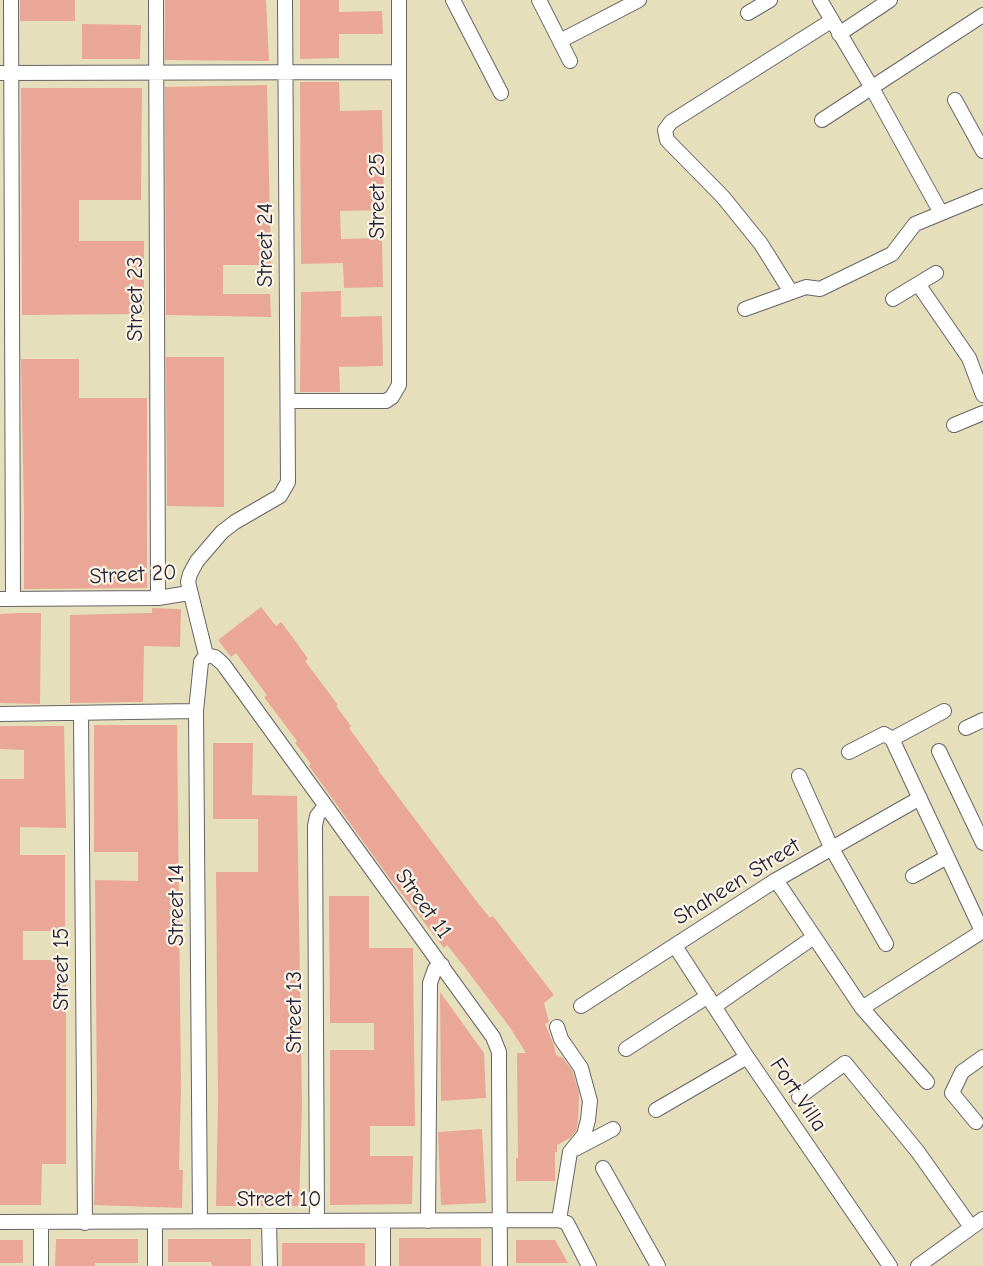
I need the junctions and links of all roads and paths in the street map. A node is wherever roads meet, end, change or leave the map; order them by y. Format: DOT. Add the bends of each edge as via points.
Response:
graph roads {
  1 [pos="11,0"];
  2 [pos="156,0"];
  3 [pos="285,0"];
  4 [pos="399,0"];
  5 [pos="453,0"];
  6 [pos="539,0"];
  7 [pos="639,0"];
  8 [pos="770,0"];
  9 [pos="820,0"];
  10 [pos="890,0"];
  11 [pos="748,13"];
  12 [pos="983,15"];
  13 [pos="831,21"];
  14 [pos="839,34"];
  15 [pos="560,41"];
  16 [pos="570,61"];
  17 [pos="285,71"];
  18 [pos="156,72"];
  19 [pos="399,72"];
  20 [pos="6,73"];
  21 [pos="872,88"];
  22 [pos="501,93"];
  23 [pos="955,100"];
  24 [pos="822,120"];
  25 [pos="983,151"];
  26 [pos="983,196"];
  27 [pos="941,213"];
  28 [pos="936,273"];
  29 [pos="918,284"];
  30 [pos="791,292"];
  31 [pos="892,299"];
  32 [pos="746,309"];
  33 [pos="983,395"];
  34 [pos="288,401"];
  35 [pos="983,413"];
  36 [pos="954,425"];
  37 [pos="286,488"];
  38 [pos="189,593"];
  39 [pos="7,598"];
  40 [pos="158,598"];
  41 [pos="206,655"];
  42 [pos="196,711"];
  43 [pos="944,711"];
  44 [pos="0,714"];
  45 [pos="81,714"];
  46 [pos="983,720"];
  47 [pos="966,728"];
  48 [pos="892,739"];
  49 [pos="939,751"];
  50 [pos="849,752"];
  51 [pos="799,776"];
  52 [pos="920,798"];
  53 [pos="325,806"];
  54 [pos="978,817"];
  55 [pos="983,843"];
  56 [pos="831,848"];
  57 [pos="947,858"];
  58 [pos="913,876"];
  59 [pos="776,880"];
  60 [pos="982,931"];
  61 [pos="814,937"];
  62 [pos="886,944"];
  63 [pos="675,946"];
  64 [pos="442,965"];
  65 [pos="712,1001"];
  66 [pos="581,1006"];
  67 [pos="862,1008"];
  68 [pos="556,1027"];
  69 [pos="626,1049"];
  70 [pos="747,1057"];
  71 [pos="983,1057"];
  72 [pos="927,1082"];
  73 [pos="799,1096"];
  74 [pos="656,1110"];
  75 [pos="976,1122"];
  76 [pos="614,1129"];
  77 [pos="570,1152"];
  78 [pos="603,1168"];
  79 [pos="499,1220"];
  80 [pos="558,1220"];
  81 [pos="200,1221"];
  82 [pos="269,1221"];
  83 [pos="317,1221"];
  84 [pos="383,1221"];
  85 [pos="429,1221"];
  86 [pos="0,1222"];
  87 [pos="41,1222"];
  88 [pos="155,1222"];
  89 [pos="85,1223"];
  90 [pos="979,1224"];
  91 [pos="41,1266"];
  92 [pos="155,1266"];
  93 [pos="270,1266"];
  94 [pos="383,1266"];
  95 [pos="500,1266"];
  96 [pos="589,1266"];
  97 [pos="658,1266"];
  98 [pos="890,1266"];
  99 [pos="918,1266"];
  1 -- 20 [label="street"];
  2 -- 18 [label="street, Street 23"];
  3 -- 17 [label="street, Street 24"];
  4 -- 19 [label="street, Street 25"];
  5 -- 22 [label="street"];
  6 -- 15 [label="street"];
  7 -- 15 [label="street"];
  8 -- 11 [label="street"];
  9 -- 13 [label="street"];
  10 -- 14 [label="street"];
  12 -- 21 [label="street"];
  13 -- 14 [label="street"];
  13 -- 30 [label="street" via="671,122 665,130 667,140 723,197 761,244"];
  14 -- 21 [label="street"];
  15 -- 16 [label="street"];
  17 -- 18 [label="street"];
  17 -- 19 [label="street"];
  17 -- 34 [label="street, Street 24"];
  18 -- 20 [label="street"];
  18 -- 40 [label="street, Street 23"];
  19 -- 34 [label="street, Street 25" via="397,391 386,401"];
  20 -- 39 [label="street"];
  21 -- 24 [label="street"];
  21 -- 27 [label="street"];
  23 -- 25 [label="street"];
  26 -- 27 [label="street"];
  27 -- 30 [label="street" via="915,224 892,254 820,289 806,287"];
  28 -- 29 [label="street"];
  29 -- 31 [label="street"];
  29 -- 33 [label="street" via="969,358"];
  30 -- 32 [label="street"];
  34 -- 37 [label="street, Street 24"];
  35 -- 36 [label="street"];
  37 -- 38 [label="street, Street 20" via="214,541 190,574"];
  38 -- 40 [label="street, Street 20"];
  38 -- 41 [label="street, Street 14"];
  39 -- 40 [label="street, Street 20"];
  41 -- 42 [label="street, Street 14" via="201,662"];
  41 -- 53 [label="street, Street 11" via="223,664"];
  42 -- 45 [label="street"];
  42 -- 81 [label="street, Street 14"];
  43 -- 48 [label="street"];
  44 -- 45 [label="street"];
  45 -- 89 [label="street, Street 15"];
  46 -- 47 [label="street"];
  48 -- 50 [label="street" via="884,734"];
  48 -- 52 [label="street"];
  49 -- 54 [label="street"];
  51 -- 56 [label="street"];
  52 -- 56 [label="street, Shaheen Street"];
  52 -- 57 [label="street"];
  53 -- 64 [label="street, Street 11"];
  53 -- 83 [label="street, Street 13" via="315,826"];
  54 -- 55 [label="street"];
  56 -- 59 [label="street, Shaheen Street"];
  56 -- 62 [label="street"];
  57 -- 58 [label="street"];
  57 -- 60 [label="street"];
  59 -- 61 [label="street"];
  59 -- 63 [label="street, Shaheen Street"];
  60 -- 67 [label="street"];
  61 -- 65 [label="street"];
  61 -- 67 [label="street"];
  63 -- 65 [label="street, Fort Villa"];
  63 -- 66 [label="street, Shaheen Street"];
  64 -- 79 [label="street, Street 11" via="497,1044"];
  64 -- 85 [label="street" via="435,969 430,983"];
  65 -- 69 [label="street"];
  65 -- 70 [label="street, Fort Villa"];
  67 -- 72 [label="street"];
  68 -- 77 [label="street" via="582,1068 590,1101 584,1135"];
  70 -- 74 [label="street"];
  70 -- 98 [label="street, Fort Villa"];
  71 -- 75 [label="street" via="962,1072 951,1093"];
  73 -- 90 [label="street" via="845,1063"];
  76 -- 77 [label="street"];
  77 -- 80 [label="street"];
  78 -- 97 [label="street"];
  79 -- 80 [label="street, Street 10"];
  79 -- 85 [label="street, Street 10"];
  79 -- 95 [label="street, Street 11"];
  80 -- 96 [label="street" via="567,1223"];
  81 -- 82 [label="street, Street 10"];
  81 -- 88 [label="street, Street 10"];
  82 -- 83 [label="street, Street 10"];
  82 -- 93 [label="street"];
  83 -- 84 [label="street, Street 10"];
  84 -- 85 [label="street, Street 10"];
  84 -- 94 [label="street"];
  86 -- 87 [label="street, Street 10"];
  87 -- 89 [label="street, Street 10"];
  87 -- 91 [label="street"];
  88 -- 89 [label="street, Street 10"];
  88 -- 92 [label="street"];
  90 -- 99 [label="street"];
}
